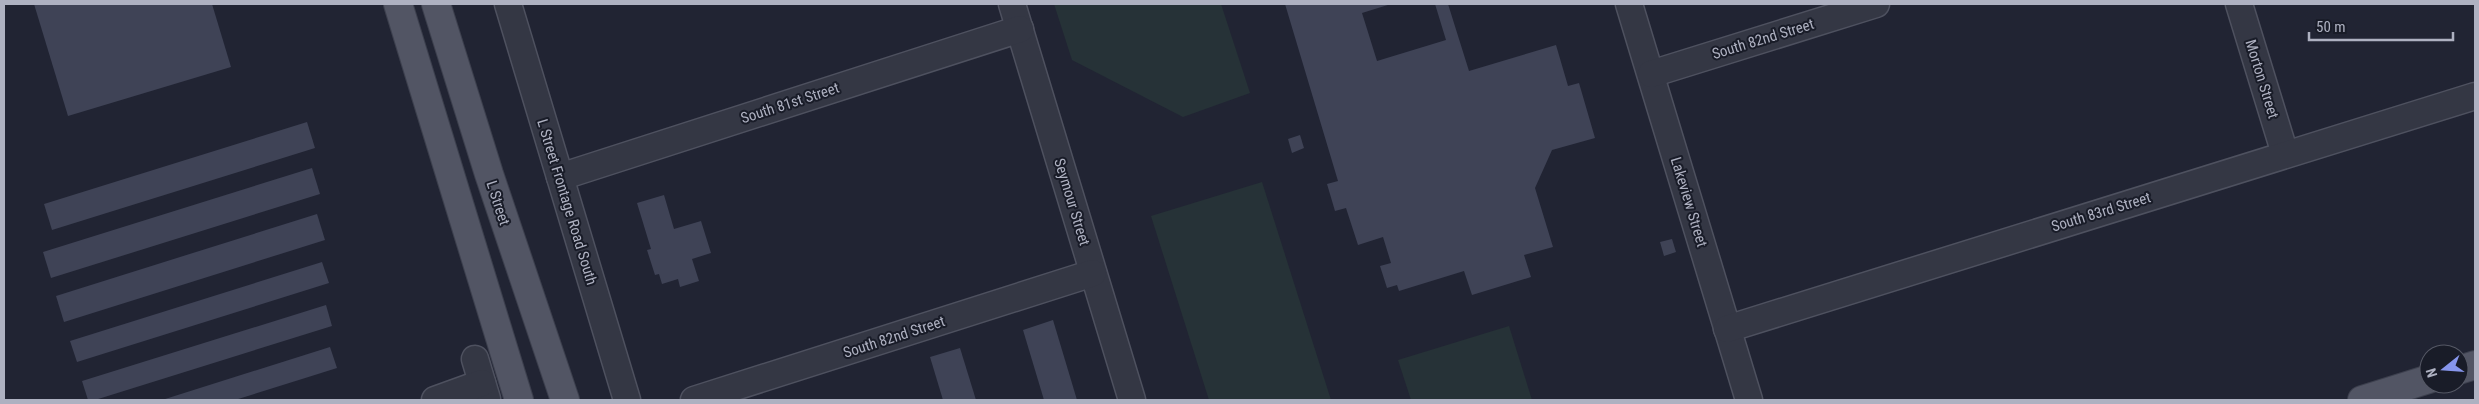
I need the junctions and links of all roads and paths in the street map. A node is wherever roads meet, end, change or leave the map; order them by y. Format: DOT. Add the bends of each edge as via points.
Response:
graph roads {
  1 [pos="398,4"];
  2 [pos="436,4"];
  3 [pos="508,4"];
  4 [pos="1012,4"];
  5 [pos="1629,4"];
  6 [pos="1876,4"];
  7 [pos="2239,4"];
  8 [pos="1020,29"];
  9 [pos="1650,74"];
  10 [pos="2475,96"];
  11 [pos="2285,154"];
  12 [pos="560,177"];
  13 [pos="1093,273"];
  14 [pos="1727,329"];
  15 [pos="481,381"];
  16 [pos="2419,382"];
  17 [pos="435,400"];
  18 [pos="519,400"];
  19 [pos="565,400"];
  20 [pos="627,400"];
  21 [pos="694,400"];
  22 [pos="1132,400"];
  23 [pos="1749,400"];
  24 [pos="2362,400"];
  1 -- 18 [label="main road"];
  2 -- 19 [label="main road, L Street" via="488,174"];
  3 -- 12 [label="street, L Street Frontage Road South"];
  4 -- 8 [label="street, Seymour Street"];
  5 -- 9 [label="street, Lakeview Street"];
  6 -- 9 [label="street, South 82nd Street"];
  7 -- 11 [label="street, Morton Street"];
  8 -- 12 [label="street, South 81st Street"];
  8 -- 13 [label="street, Seymour Street"];
  9 -- 14 [label="street, Lakeview Street"];
  10 -- 11 [label="street, South 83rd Street"];
  11 -- 14 [label="street, South 83rd Street"];
  12 -- 20 [label="street, L Street Frontage Road South"];
  13 -- 21 [label="street, South 82nd Street"];
  13 -- 22 [label="street, Seymour Street"];
  14 -- 23 [label="street, Lakeview Street"];
  15 -- 17 [label="street"];
  16 -- 24 [label="main road"];
}
